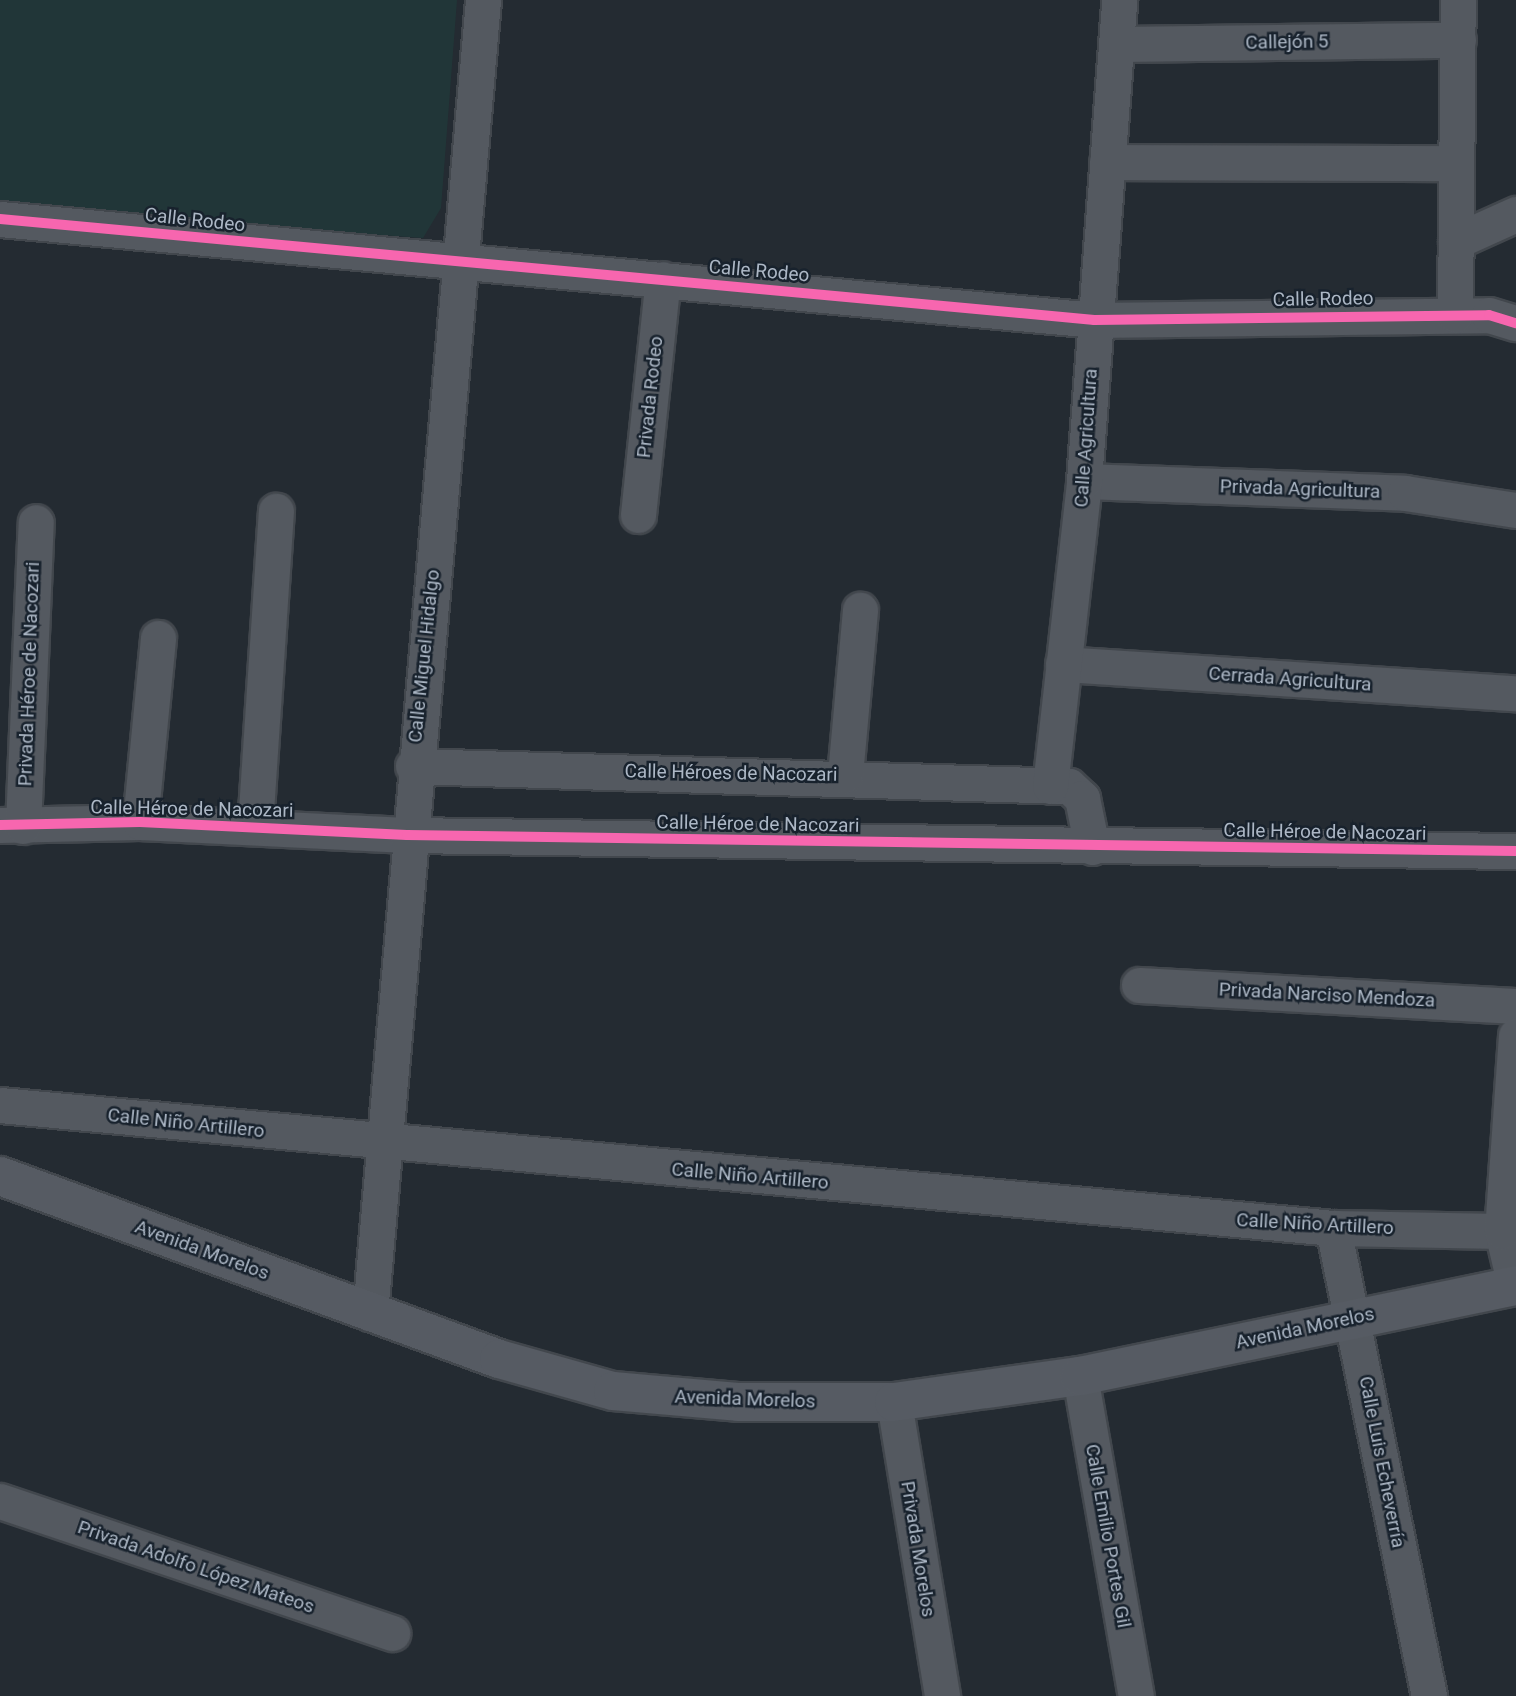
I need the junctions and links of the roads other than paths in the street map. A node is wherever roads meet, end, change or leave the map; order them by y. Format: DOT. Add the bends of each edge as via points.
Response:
graph roads {
  1 [pos="483,0"];
  2 [pos="1119,0"];
  3 [pos="1458,0"];
  4 [pos="1458,40"];
  5 [pos="1116,44"];
  6 [pos="1107,162"];
  7 [pos="1456,163"];
  8 [pos="1516,214"];
  9 [pos="0,219"];
  10 [pos="1456,241"];
  11 [pos="463,264"];
  12 [pos="663,279"];
  13 [pos="1455,315"];
  14 [pos="1094,320"];
  15 [pos="1516,323"];
  16 [pos="1084,481"];
  17 [pos="276,510"];
  18 [pos="1516,510"];
  19 [pos="638,515"];
  20 [pos="36,522"];
  21 [pos="860,610"];
  22 [pos="158,638"];
  23 [pos="1063,664"];
  24 [pos="1516,693"];
  25 [pos="413,766"];
  26 [pos="845,775"];
  27 [pos="1050,786"];
  28 [pos="140,822"];
  29 [pos="11,825"];
  30 [pos="255,826"];
  31 [pos="407,835"];
  32 [pos="1091,847"];
  33 [pos="1516,851"];
  34 [pos="1139,985"];
  35 [pos="1516,1006"];
  36 [pos="1516,1036"];
  37 [pos="0,1105"];
  38 [pos="382,1143"];
  39 [pos="0,1176"];
  40 [pos="1333,1228"];
  41 [pos="1502,1231"];
  42 [pos="1516,1286"];
  43 [pos="370,1312"];
  44 [pos="1353,1318"];
  45 [pos="1080,1376"];
  46 [pos="894,1402"];
  47 [pos="0,1501"];
  48 [pos="392,1633"];
  49 [pos="943,1696"];
  50 [pos="1136,1696"];
  51 [pos="1429,1696"];
  1 -- 11 [label="street, Calle Miguel Hidalgo"];
  2 -- 5 [label="street, Calle Agricultura"];
  3 -- 4 [label="street"];
  4 -- 5 [label="street, Callejón 5"];
  4 -- 7 [label="street"];
  5 -- 6 [label="street, Calle Agricultura"];
  6 -- 7 [label="street"];
  6 -- 14 [label="street, Calle Agricultura"];
  7 -- 10 [label="street"];
  8 -- 10 [label="street"];
  9 -- 11 [label="street, Calle Rodeo"];
  10 -- 13 [label="street"];
  11 -- 12 [label="street, Calle Rodeo"];
  11 -- 25 [label="street, Calle Miguel Hidalgo"];
  12 -- 14 [label="street, Calle Rodeo"];
  12 -- 19 [label="street, Privada Rodeo"];
  13 -- 14 [label="street, Calle Rodeo"];
  13 -- 15 [label="street, Calle Rodeo"];
  14 -- 16 [label="street, Calle Agricultura"];
  16 -- 18 [label="street, Privada Agricultura" via="1405,493"];
  16 -- 23 [label="street, Calle Agricultura"];
  17 -- 30 [label="street"];
  20 -- 29 [label="street, Privada Héroe de Nacozari"];
  21 -- 26 [label="street"];
  22 -- 28 [label="street"];
  23 -- 24 [label="street, Cerrada Agricultura"];
  23 -- 27 [label="street, Calle Agricultura"];
  25 -- 26 [label="street, Calle Héroes de Nacozari"];
  25 -- 31 [label="street, Calle Miguel Hidalgo"];
  26 -- 27 [label="street, Calle Héroes de Nacozari"];
  27 -- 32 [label="street" via="1078,790"];
  28 -- 29 [label="street, Calle Héroe de Nacozari"];
  28 -- 30 [label="street, Calle Héroe de Nacozari"];
  30 -- 31 [label="street, Calle Héroe de Nacozari"];
  31 -- 32 [label="street, Calle Héroe de Nacozari"];
  31 -- 38 [label="street, Calle Miguel Hidalgo"];
  32 -- 33 [label="street, Calle Héroe de Nacozari"];
  34 -- 35 [label="street, Privada Narciso Mendoza"];
  36 -- 41 [label="street"];
  37 -- 38 [label="street, Calle Niño Artillero"];
  38 -- 40 [label="street, Calle Niño Artillero"];
  38 -- 43 [label="street, Calle Miguel Hidalgo"];
  39 -- 43 [label="main road, Avenida Morelos"];
  40 -- 41 [label="street, Calle Niño Artillero"];
  40 -- 44 [label="street, Calle Luis Echeverría"];
  41 -- 42 [label="street"];
  42 -- 44 [label="main road, Avenida Morelos"];
  43 -- 46 [label="main road, Avenida Morelos" via="613,1391 737,1402"];
  44 -- 45 [label="main road, Avenida Morelos"];
  44 -- 51 [label="street, Calle Luis Echeverría"];
  45 -- 46 [label="main road, Avenida Morelos"];
  45 -- 50 [label="street, Calle Emilio Portes Gil"];
  46 -- 49 [label="street, Privada Morelos"];
  47 -- 48 [label="street, Privada Adolfo López Mateos"];
}
